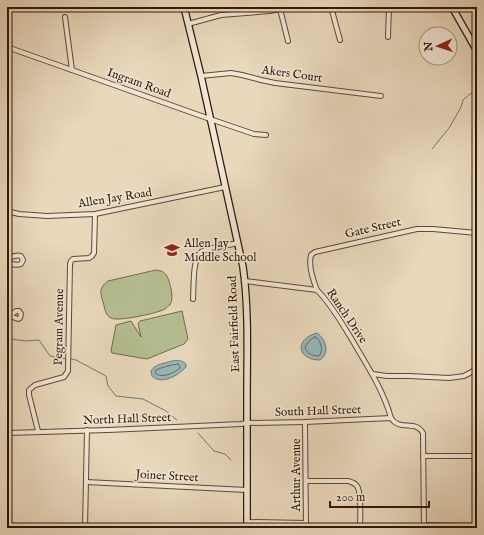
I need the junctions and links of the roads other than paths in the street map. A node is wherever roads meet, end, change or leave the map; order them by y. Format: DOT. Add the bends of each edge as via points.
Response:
graph roads {
  1 [pos="184,7"];
  2 [pos="287,7"];
  3 [pos="330,7"];
  4 [pos="389,7"];
  5 [pos="452,7"];
  6 [pos="280,9"];
  7 [pos="64,17"];
  8 [pos="188,24"];
  9 [pos="388,37"];
  10 [pos="340,40"];
  11 [pos="288,41"];
  12 [pos="7,47"];
  13 [pos="477,51"];
  14 [pos="72,70"];
  15 [pos="201,76"];
  16 [pos="381,96"];
  17 [pos="210,119"];
  18 [pos="266,135"];
  19 [pos="225,187"];
  20 [pos="7,211"];
  21 [pos="95,214"];
  22 [pos="477,232"];
  23 [pos="238,243"];
  24 [pos="245,281"];
  25 [pos="317,290"];
  26 [pos="193,299"];
  27 [pos="477,369"];
  28 [pos="372,374"];
  29 [pos="391,418"];
  30 [pos="305,422"];
  31 [pos="247,423"];
  32 [pos="87,430"];
  33 [pos="38,431"];
  34 [pos="7,433"];
  35 [pos="423,456"];
  36 [pos="477,456"];
  37 [pos="306,481"];
  38 [pos="86,482"];
  39 [pos="247,490"];
  40 [pos="306,523"];
  41 [pos="247,525"];
  42 [pos="424,526"];
  43 [pos="477,526"];
  44 [pos="85,528"];
  45 [pos="306,528"];
  46 [pos="360,528"];
  1 -- 8 [label="main road, East Fairfield Road"];
  2 -- 6 [label="street"];
  3 -- 10 [label="street"];
  4 -- 9 [label="street"];
  5 -- 13 [label="main road"];
  6 -- 8 [label="street" via="220,15"];
  6 -- 11 [label="street"];
  7 -- 14 [label="street"];
  8 -- 15 [label="main road, East Fairfield Road"];
  12 -- 14 [label="street, Ingram Road"];
  14 -- 17 [label="street, Ingram Road"];
  15 -- 16 [label="street, Akers Court" via="231,73 275,83"];
  15 -- 17 [label="main road, East Fairfield Road"];
  17 -- 18 [label="street, Ingram Road" via="254,134"];
  17 -- 19 [label="main road, East Fairfield Road"];
  19 -- 21 [label="street, Allen Jay Road"];
  19 -- 23 [label="main road, East Fairfield Road"];
  20 -- 21 [label="street, Allen Jay Road" via="47,216"];
  21 -- 33 [label="street, Pegram Avenue" via="94,253 89,258 73,259 70,264 68,371 64,377 36,385 29,390"];
  22 -- 25 [label="street, Gate Street" via="417,228 315,252 310,263"];
  23 -- 24 [label="main road, East Fairfield Road"];
  23 -- 26 [label="street" via="201,252 196,260"];
  24 -- 25 [label="street, Ranch Drive"];
  24 -- 31 [label="main road, East Fairfield Road"];
  25 -- 28 [label="street, Ranch Drive" via="333,309"];
  27 -- 28 [label="street" via="453,378"];
  28 -- 29 [label="street, Ranch Drive"];
  29 -- 30 [label="street, South Hall Street"];
  29 -- 35 [label="street" via="398,424 417,426 421,429"];
  30 -- 31 [label="street, South Hall Street"];
  30 -- 37 [label="street, Arthur Avenue"];
  31 -- 32 [label="street, North Hall Street"];
  31 -- 39 [label="main road, East Fairfield Road"];
  32 -- 33 [label="street, North Hall Street"];
  32 -- 38 [label="street"];
  33 -- 34 [label="street, North Hall Street"];
  35 -- 36 [label="street"];
  35 -- 42 [label="street"];
  37 -- 40 [label="street, Arthur Avenue"];
  37 -- 46 [label="street" via="348,481 357,486 360,492"];
  38 -- 39 [label="street, Joiner Street"];
  38 -- 44 [label="street"];
  39 -- 41 [label="main road, East Fairfield Road"];
  40 -- 41 [label="street"];
  40 -- 45 [label="street, Arthur Avenue"];
  42 -- 43 [label="street"];
}
